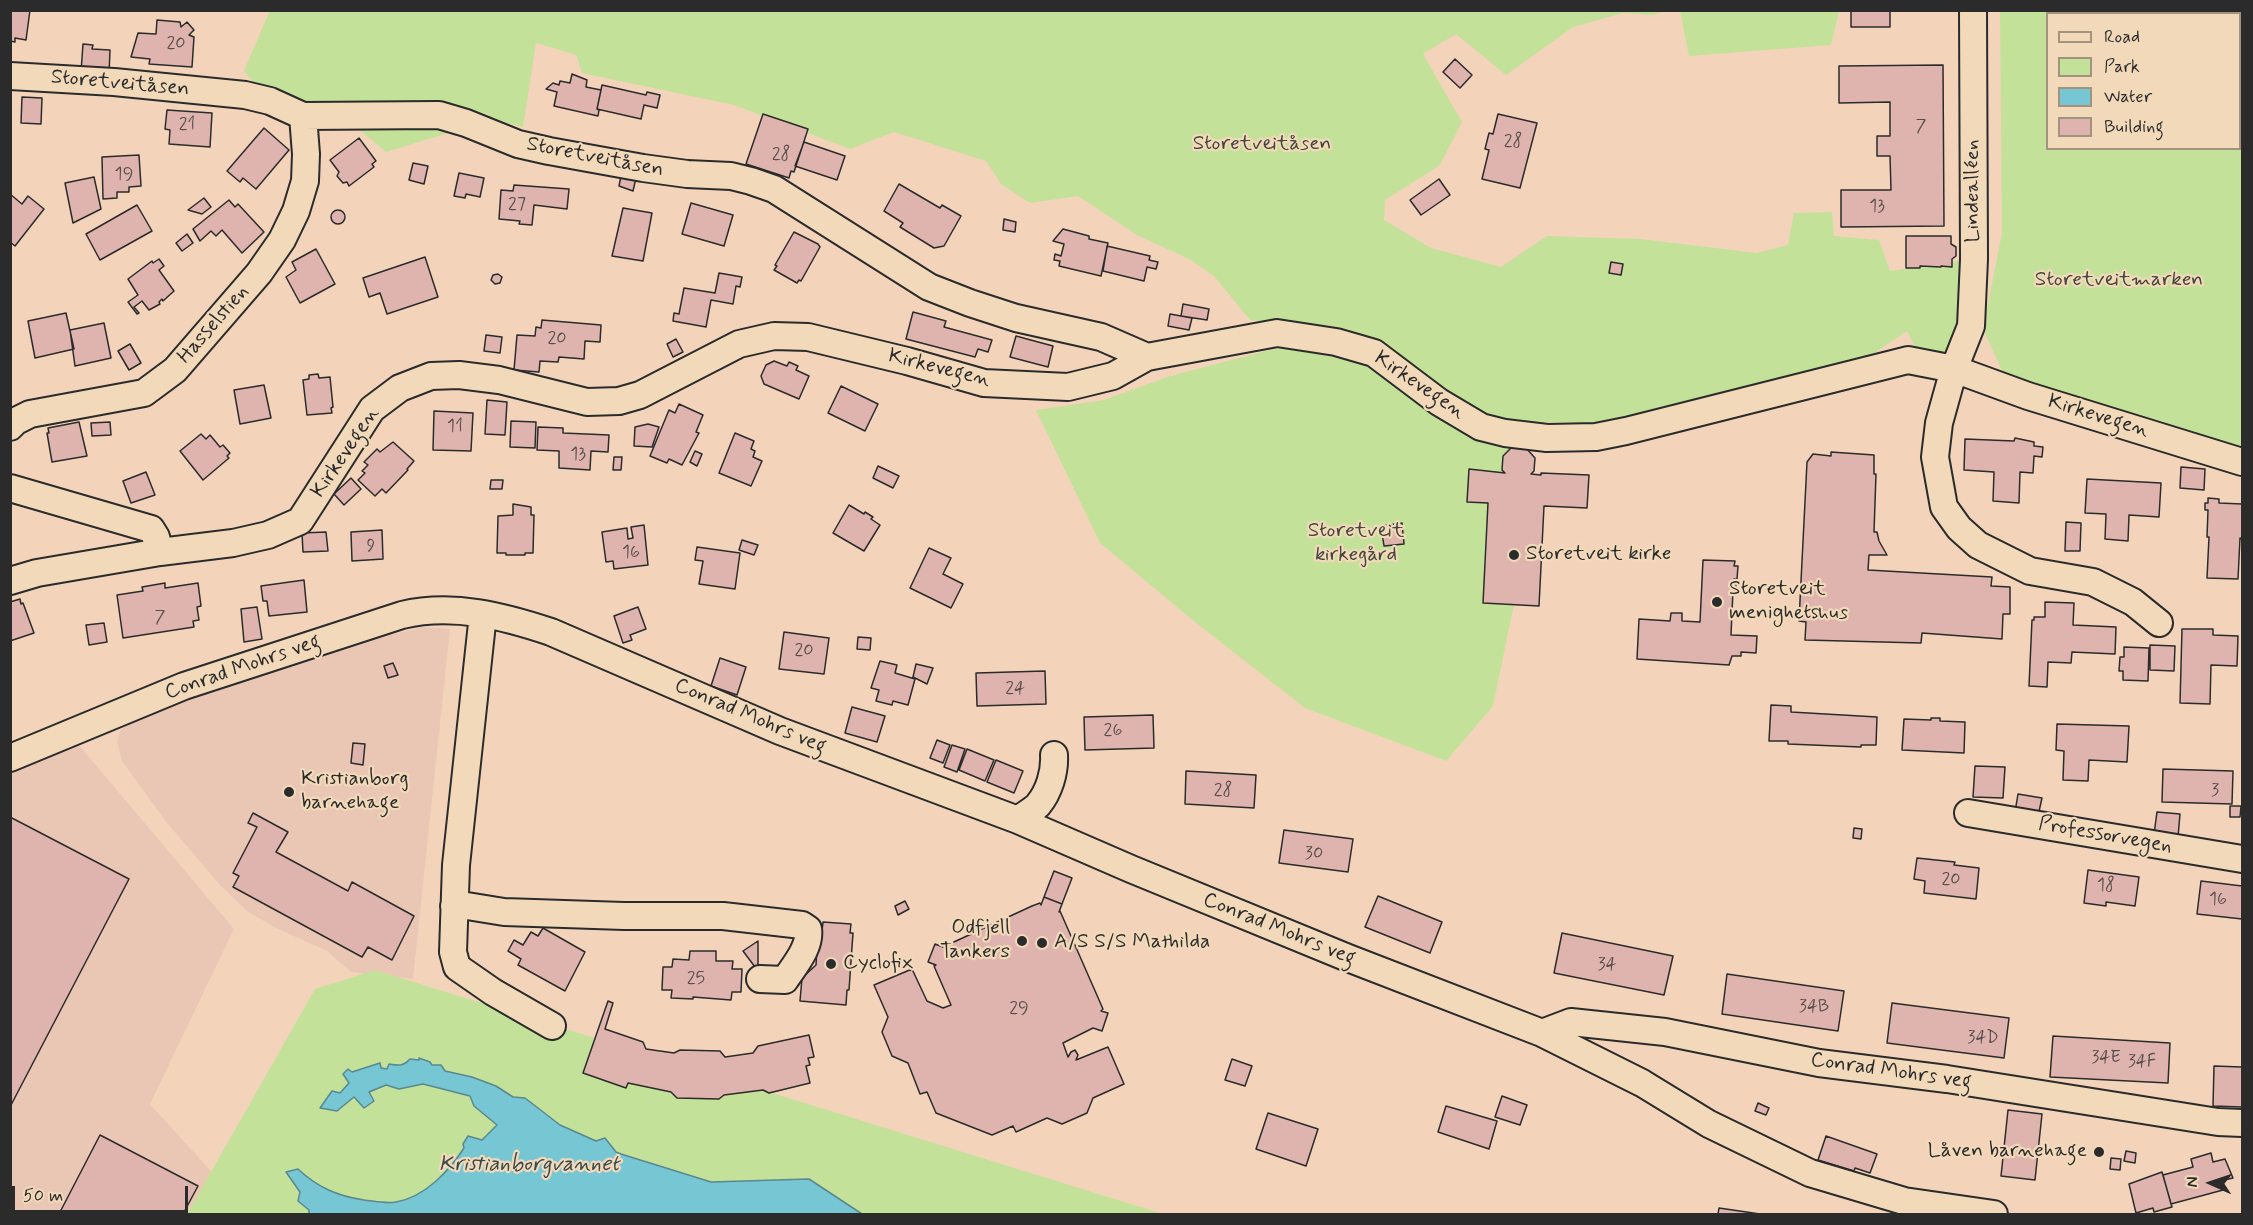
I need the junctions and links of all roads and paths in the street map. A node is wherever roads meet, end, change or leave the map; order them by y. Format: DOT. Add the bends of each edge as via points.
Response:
graph roads {
  1 [pos="1973,10"];
  2 [pos="10,76"];
  3 [pos="303,116"];
  4 [pos="1147,357"];
  5 [pos="1954,369"];
  6 [pos="10,427"];
  7 [pos="2242,462"];
  8 [pos="10,488"];
  9 [pos="160,552"];
  10 [pos="10,581"];
  11 [pos="483,614"];
  12 [pos="2159,623"];
  13 [pos="1054,755"];
  14 [pos="10,758"];
  15 [pos="1968,813"];
  16 [pos="1018,820"];
  17 [pos="2242,860"];
  18 [pos="454,906"];
  19 [pos="760,979"];
  20 [pos="552,1026"];
  21 [pos="1542,1033"];
  22 [pos="2242,1123"];
  23 [pos="1994,1215"];
  1 -- 5 [label="street, Lindealléen" via="1971,326"];
  2 -- 3 [label="street, Storetveitåsen" via="246,95"];
  3 -- 4 [label="street, Storetveitåsen" via="439,115 549,151 643,168 751,181 774,189 929,286 1016,318 1101,337"];
  3 -- 6 [label="street, Hasselstien" via="305,181 282,240 259,273 175,370 144,393 30,414"];
  4 -- 5 [label="street, Kirkevegen" via="1277,333 1336,342 1374,353 1481,428 1547,438 1596,437 1626,431 1908,360"];
  4 -- 9 [label="street, Kirkevegen" via="1113,376 1068,387 984,383 808,337 774,336 739,344 640,395 619,401 587,402 499,380 431,376 400,388 372,409 300,520 268,535 233,543"];
  5 -- 7 [label="street, Kirkevegen"];
  5 -- 12 [label="street" via="1939,423 1935,456 1944,507 1959,528 1978,545 2030,571 2093,582 2133,602"];
  8 -- 9 [label="street" via="150,530"];
  9 -- 10 [label="street, Kirkevegen"];
  11 -- 14 [label="street, Conrad Mohrs veg" via="439,609 402,615 203,679"];
  11 -- 16 [label="street, Conrad Mohrs veg" via="551,632 780,731"];
  11 -- 18 [label="street"];
  13 -- 16 [label="street" via="1048,789 1037,806"];
  15 -- 17 [label="street, Professorvegen"];
  16 -- 21 [label="street, Conrad Mohrs veg" via="1337,954"];
  18 -- 19 [label="street" via="515,912 723,916 802,925 808,929 806,946 786,980"];
  18 -- 20 [label="street" via="453,952 457,967"];
  21 -- 22 [label="street, Conrad Mohrs veg" via="1571,1022 1665,1032 1819,1063"];
  21 -- 23 [label="street, Conrad Mohrs veg" via="1642,1083 1709,1124 1810,1173 1904,1201"];
}
